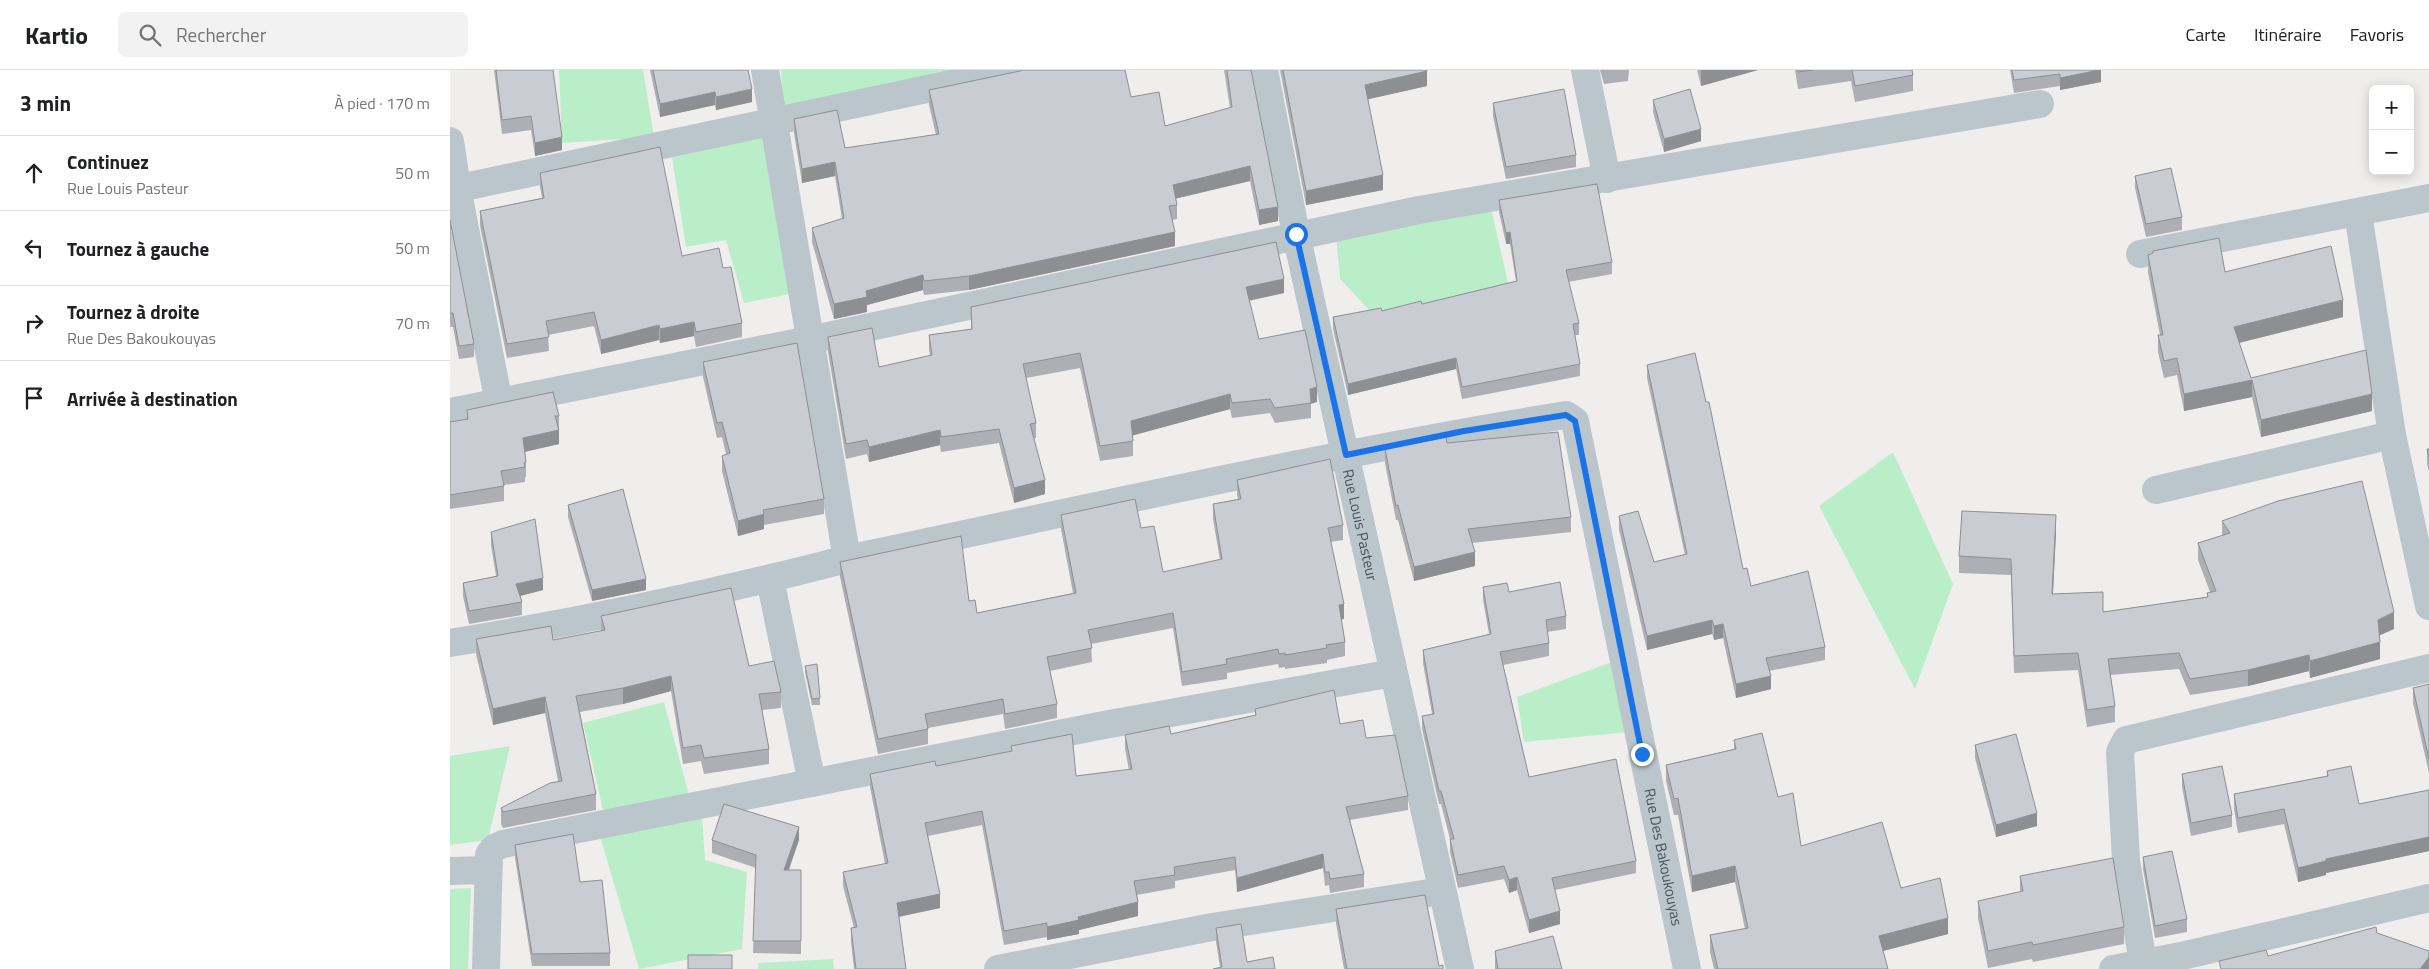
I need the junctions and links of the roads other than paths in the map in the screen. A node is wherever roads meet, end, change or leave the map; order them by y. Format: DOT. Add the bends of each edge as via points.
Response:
graph roads {
  1 [pos="765,70"];
  2 [pos="1018,70"];
  3 [pos="1264,70"];
  4 [pos="1585,70"];
  5 [pos="2040,104"];
  6 [pos="774,122"];
  7 [pos="450,141"];
  8 [pos="1607,178"];
  9 [pos="453,189"];
  10 [pos="2429,198"];
  11 [pos="2358,213"];
  12 [pos="1296,234"];
  13 [pos="2140,254"];
  14 [pos="809,340"];
  15 [pos="499,403"];
  16 [pos="450,412"];
  17 [pos="2392,435"];
  18 [pos="1346,455"];
  19 [pos="2156,490"];
  20 [pos="847,559"];
  21 [pos="770,579"];
  22 [pos="2429,606"];
  23 [pos="450,643"];
  24 [pos="2429,668"];
  25 [pos="1394,673"];
  26 [pos="812,783"];
  27 [pos="487,870"];
  28 [pos="450,871"];
  29 [pos="1442,891"];
  30 [pos="2429,898"];
  31 [pos="2188,962"];
  32 [pos="2143,963"];
  33 [pos="486,969"];
  34 [pos="998,969"];
  35 [pos="1460,969"];
  36 [pos="1687,969"];
  37 [pos="2113,969"];
  1 -- 6 [label="street"];
  2 -- 6 [label="street"];
  3 -- 12 [label="street, Rue Louis Pasteur"];
  4 -- 8 [label="street"];
  5 -- 8 [label="street"];
  6 -- 9 [label="street"];
  6 -- 14 [label="street"];
  7 -- 9 [label="street"];
  8 -- 12 [label="street"];
  9 -- 15 [label="street"];
  10 -- 11 [label="street"];
  11 -- 13 [label="street"];
  11 -- 17 [label="street"];
  12 -- 14 [label="street"];
  12 -- 18 [label="street, Rue Louis Pasteur"];
  14 -- 15 [label="street"];
  14 -- 20 [label="street"];
  15 -- 16 [label="street"];
  17 -- 19 [label="street"];
  17 -- 22 [label="street"];
  18 -- 20 [label="street"];
  18 -- 25 [label="street, Rue Louis Pasteur"];
  18 -- 36 [label="street, Rue Des Bakoukouyas" via="1464,431 1566,415 1575,421"];
  20 -- 21 [label="street"];
  21 -- 23 [label="street" via="549,627"];
  21 -- 26 [label="street"];
  24 -- 32 [label="street" via="2126,740 2120,752 2126,860"];
  25 -- 26 [label="street"];
  25 -- 29 [label="street, Rue Louis Pasteur"];
  26 -- 27 [label="street" via="503,844 489,855"];
  27 -- 28 [label="street"];
  27 -- 33 [label="street"];
  29 -- 34 [label="street" via="1212,926"];
  29 -- 35 [label="street, Rue Louis Pasteur"];
  30 -- 31 [label="street"];
  31 -- 32 [label="street"];
  32 -- 37 [label="street"];
}
